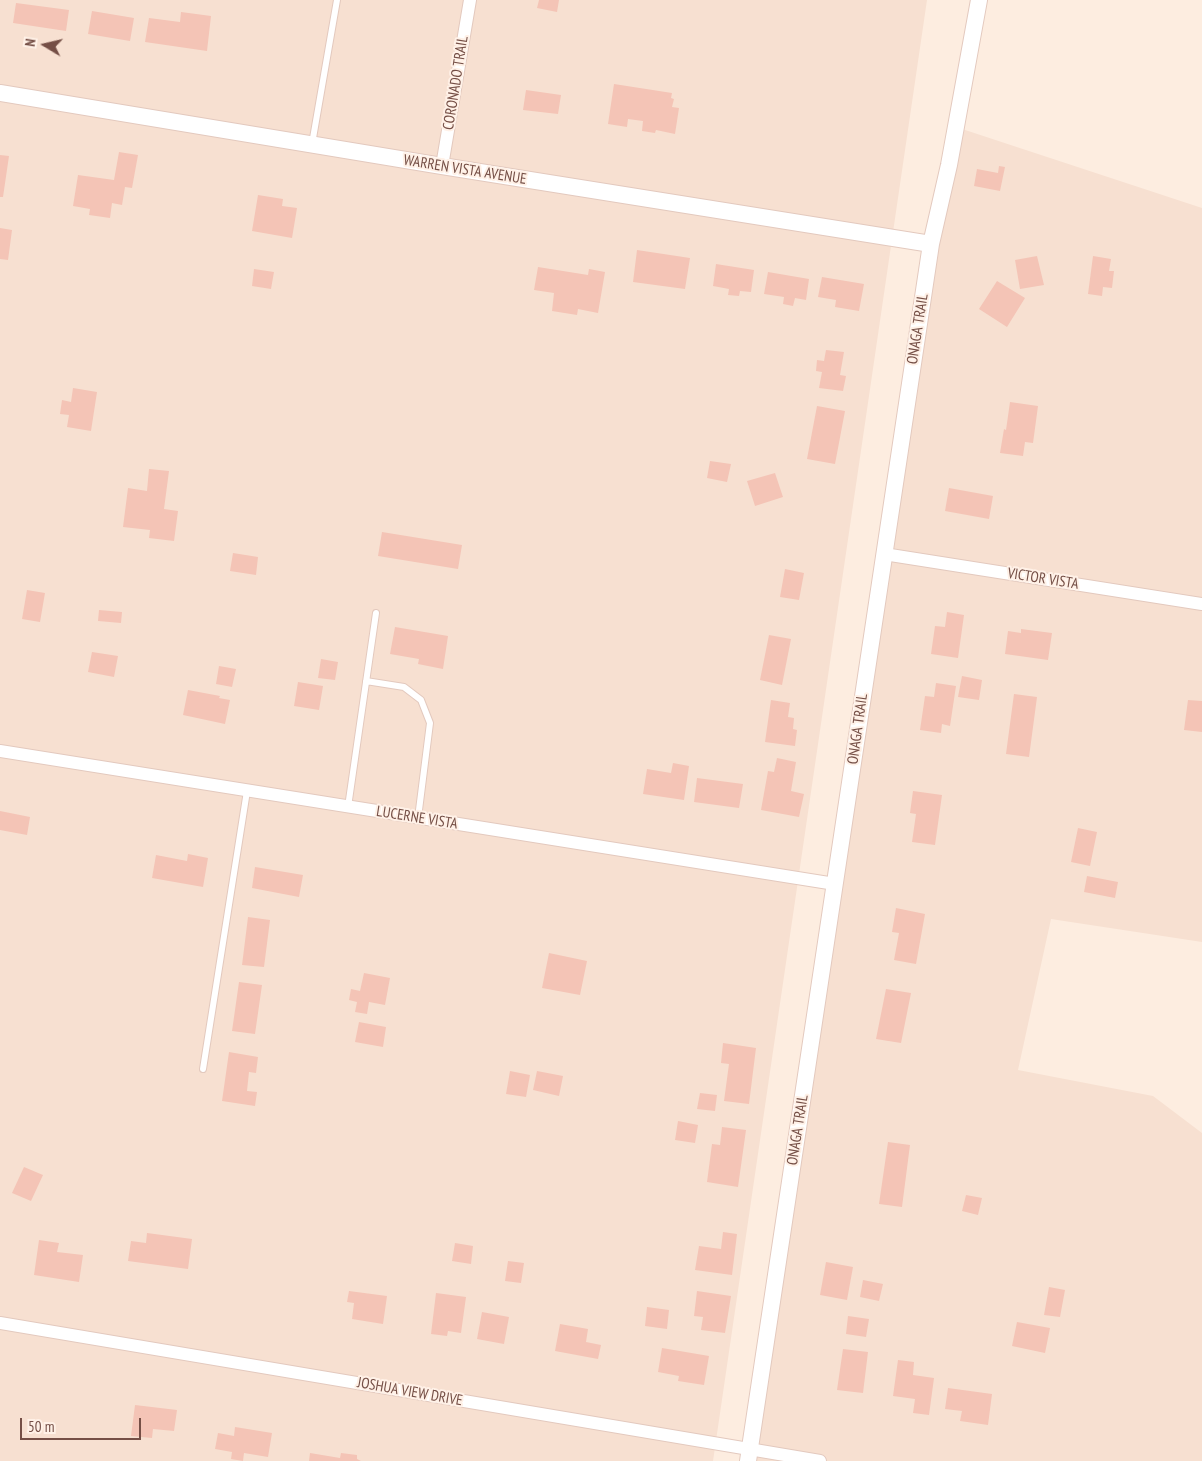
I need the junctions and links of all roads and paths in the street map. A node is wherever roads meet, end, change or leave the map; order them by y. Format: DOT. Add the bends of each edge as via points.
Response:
graph roads {
  1 [pos="336,0"];
  2 [pos="470,0"];
  3 [pos="979,0"];
  4 [pos="0,94"];
  5 [pos="312,145"];
  6 [pos="442,166"];
  7 [pos="931,244"];
  8 [pos="884,554"];
  9 [pos="1202,604"];
  10 [pos="376,613"];
  11 [pos="366,681"];
  12 [pos="0,751"];
  13 [pos="247,791"];
  14 [pos="348,807"];
  15 [pos="418,818"];
  16 [pos="835,884"];
  17 [pos="203,1069"];
  18 [pos="0,1323"];
  19 [pos="749,1455"];
  20 [pos="820,1461"];
  1 -- 5 [label="lane"];
  2 -- 6 [label="street, CORONADO TRAIL"];
  3 -- 7 [label="street, ONAGA TRAIL"];
  4 -- 5 [label="street, WARREN VISTA AVENUE"];
  5 -- 6 [label="street, WARREN VISTA AVENUE"];
  6 -- 7 [label="street, WARREN VISTA AVENUE"];
  7 -- 8 [label="street, ONAGA TRAIL"];
  8 -- 9 [label="street, VICTOR VISTA"];
  8 -- 16 [label="street, ONAGA TRAIL"];
  10 -- 11 [label="lane"];
  11 -- 14 [label="lane"];
  11 -- 15 [label="lane" via="404,687 421,700 430,724"];
  12 -- 13 [label="street, LUCERNE VISTA"];
  13 -- 14 [label="street, LUCERNE VISTA"];
  13 -- 17 [label="lane"];
  14 -- 15 [label="street, LUCERNE VISTA"];
  15 -- 16 [label="street, LUCERNE VISTA"];
  16 -- 19 [label="street, ONAGA TRAIL"];
  18 -- 19 [label="street, JOSHUA VIEW DRIVE"];
  19 -- 20 [label="street, JOSHUA VIEW DRIVE"];
}
